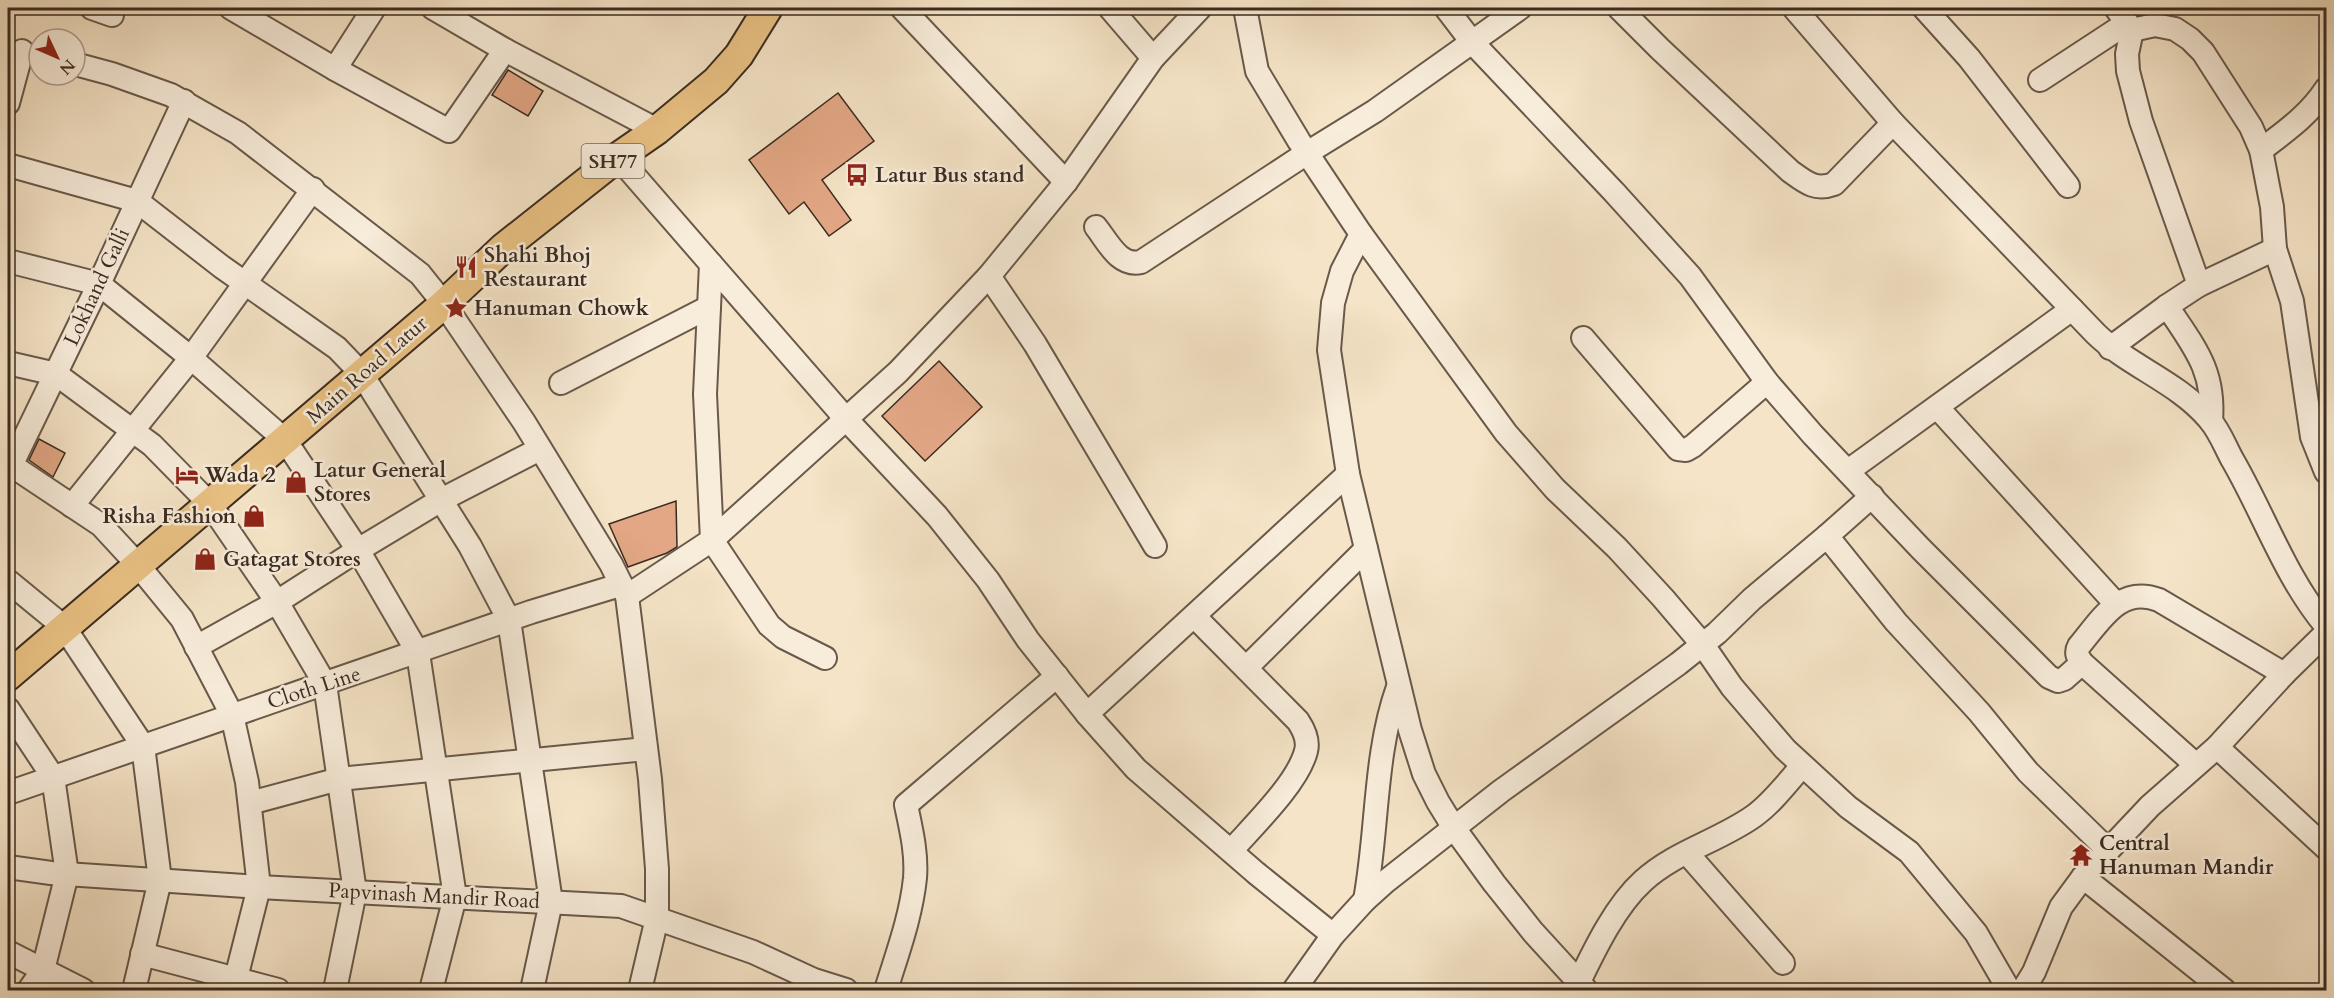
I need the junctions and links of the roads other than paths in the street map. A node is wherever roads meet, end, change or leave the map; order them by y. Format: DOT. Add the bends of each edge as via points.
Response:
graph roads {
  1 [pos="231,8"];
  2 [pos="374,8"];
  3 [pos="433,8"];
  4 [pos="768,8"];
  5 [pos="902,8"];
  6 [pos="1110,8"];
  7 [pos="1200,8"];
  8 [pos="1245,8"];
  9 [pos="1446,8"];
  10 [pos="1520,8"];
  11 [pos="1619,8"];
  12 [pos="1794,8"];
  13 [pos="1924,8"];
  14 [pos="2125,20"];
  15 [pos="1472,42"];
  16 [pos="505,50"];
  17 [pos="23,51"];
  18 [pos="1153,58"];
  19 [pos="87,67"];
  20 [pos="335,69"];
  21 [pos="2040,80"];
  22 [pos="2326,90"];
  23 [pos="184,101"];
  24 [pos="8,103"];
  25 [pos="1893,123"];
  26 [pos="657,130"];
  27 [pos="2261,150"];
  28 [pos="1307,153"];
  29 [pos="618,157"];
  30 [pos="8,165"];
  31 [pos="1066,182"];
  32 [pos="2068,186"];
  33 [pos="313,189"];
  34 [pos="137,201"];
  35 [pos="1096,227"];
  36 [pos="1361,234"];
  37 [pos="2275,249"];
  38 [pos="8,261"];
  39 [pos="711,264"];
  40 [pos="989,276"];
  41 [pos="244,283"];
  42 [pos="99,284"];
  43 [pos="2199,285"];
  44 [pos="444,304"];
  45 [pos="2167,306"];
  46 [pos="709,307"];
  47 [pos="2072,309"];
  48 [pos="1583,338"];
  49 [pos="2110,348"];
  50 [pos="191,358"];
  51 [pos="8,363"];
  52 [pos="56,374"];
  53 [pos="362,374"];
  54 [pos="1767,382"];
  55 [pos="561,383"];
  56 [pos="1937,407"];
  57 [pos="846,419"];
  58 [pos="2211,421"];
  59 [pos="133,432"];
  60 [pos="285,440"];
  61 [pos="540,449"];
  62 [pos="9,466"];
  63 [pos="1848,471"];
  64 [pos="2326,472"];
  65 [pos="1348,474"];
  66 [pos="1872,496"];
  67 [pos="441,500"];
  68 [pos="210,504"];
  69 [pos="72,506"];
  70 [pos="1827,536"];
  71 [pos="712,540"];
  72 [pos="1155,546"];
  73 [pos="1366,549"];
  74 [pos="357,550"];
  75 [pos="137,564"];
  76 [pos="8,581"];
  77 [pos="623,591"];
  78 [pos="277,602"];
  79 [pos="2116,604"];
  80 [pos="1194,616"];
  81 [pos="509,620"];
  82 [pos="2326,626"];
  83 [pos="64,627"];
  84 [pos="2326,633"];
  85 [pos="1703,645"];
  86 [pos="196,647"];
  87 [pos="418,652"];
  88 [pos="825,658"];
  89 [pos="2082,663"];
  90 [pos="1246,668"];
  91 [pos="2284,674"];
  92 [pos="8,676"];
  93 [pos="1057,676"];
  94 [pos="325,684"];
  95 [pos="1399,686"];
  96 [pos="8,709"];
  97 [pos="1088,714"];
  98 [pos="232,715"];
  99 [pos="143,746"];
  100 [pos="2217,747"];
  101 [pos="646,749"];
  102 [pos="531,759"];
  103 [pos="2196,765"];
  104 [pos="1802,766"];
  105 [pos="436,771"];
  106 [pos="52,777"];
  107 [pos="339,779"];
  108 [pos="8,793"];
  109 [pos="250,803"];
  110 [pos="1454,828"];
  111 [pos="2326,848"];
  112 [pos="2108,850"];
  113 [pos="1231,851"];
  114 [pos="1687,853"];
  115 [pos="8,867"];
  116 [pos="67,874"];
  117 [pos="2083,877"];
  118 [pos="160,880"];
  119 [pos="259,887"];
  120 [pos="355,892"];
  121 [pos="455,897"];
  122 [pos="1365,900"];
  123 [pos="551,902"];
  124 [pos="657,918"];
  125 [pos="1333,935"];
  126 [pos="8,952"];
  127 [pos="142,954"];
  128 [pos="1783,963"];
  129 [pos="43,970"];
  130 [pos="234,985"];
  131 [pos="1580,988"];
  132 [pos="29,990"];
  133 [pos="83,990"];
  134 [pos="134,990"];
  135 [pos="278,990"];
  136 [pos="335,990"];
  137 [pos="431,990"];
  138 [pos="532,990"];
  139 [pos="640,990"];
  140 [pos="846,990"];
  141 [pos="886,990"];
  142 [pos="1294,990"];
  143 [pos="2009,990"];
  144 [pos="2023,990"];
  145 [pos="2224,990"];
  1 -- 20 [label="street"];
  2 -- 20 [label="street"];
  3 -- 16 [label="street"];
  4 -- 26 [label="main road, Main Road Latur / SH77" via="739,55 716,81"];
  5 -- 31 [label="street"];
  6 -- 18 [label="street"];
  7 -- 18 [label="street, Cloth Line"];
  8 -- 28 [label="street" via="1257,71"];
  9 -- 15 [label="street"];
  10 -- 15 [label="street"];
  11 -- 25 [label="street" via="1807,184 1822,188 1834,184"];
  12 -- 25 [label="street"];
  13 -- 32 [label="street" via="1969,58"];
  14 -- 21 [label="street"];
  14 -- 27 [label="street" via="2175,29 2190,39 2203,52 2251,127"];
  14 -- 43 [label="street" via="2128,71 2141,122"];
  15 -- 28 [label="street"];
  15 -- 54 [label="street" via="1690,276"];
  16 -- 20 [label="street" via="449,131"];
  16 -- 26 [label="street"];
  17 -- 24 [label="street"];
  18 -- 31 [label="street, Cloth Line"];
  19 -- 23 [label="street"];
  22 -- 27 [label="street" via="2297,123"];
  23 -- 33 [label="street" via="238,132"];
  23 -- 34 [label="street, Lokhand Galli"];
  25 -- 47 [label="street"];
  26 -- 29 [label="main road, Main Road Latur / SH77"];
  27 -- 37 [label="street"];
  28 -- 35 [label="street" via="1141,262 1124,261"];
  28 -- 36 [label="street"];
  29 -- 39 [label="street"];
  29 -- 44 [label="main road, Main Road Latur / SH77" via="503,248"];
  30 -- 34 [label="street"];
  31 -- 40 [label="street, Cloth Line"];
  33 -- 41 [label="street"];
  33 -- 44 [label="street" via="420,274"];
  34 -- 41 [label="street"];
  34 -- 42 [label="street, Lokhand Galli"];
  36 -- 65 [label="street" via="1342,271 1333,303 1329,350"];
  36 -- 85 [label="street" via="1506,433 1555,489 1617,548"];
  37 -- 43 [label="street"];
  37 -- 64 [label="street" via="2292,301 2312,437"];
  38 -- 42 [label="street"];
  39 -- 46 [label="street"];
  39 -- 57 [label="street"];
  40 -- 57 [label="street, Cloth Line" via="898,372"];
  40 -- 72 [label="street" via="1035,344"];
  41 -- 50 [label="street"];
  41 -- 53 [label="street" via="337,348"];
  42 -- 50 [label="street"];
  42 -- 52 [label="street, Lokhand Galli"];
  43 -- 45 [label="street"];
  44 -- 53 [label="main road, Main Road Latur / SH77"];
  44 -- 61 [label="street"];
  45 -- 49 [label="street"];
  45 -- 58 [label="street" via="2211,384"];
  46 -- 55 [label="street"];
  46 -- 71 [label="street" via="705,394"];
  47 -- 49 [label="street"];
  47 -- 56 [label="street"];
  48 -- 54 [label="street" via="1678,449 1693,446"];
  49 -- 58 [label="street" via="2176,390"];
  50 -- 59 [label="street"];
  50 -- 60 [label="street"];
  51 -- 52 [label="street"];
  52 -- 59 [label="street"];
  52 -- 62 [label="street, Lokhand Galli"];
  53 -- 60 [label="main road, Main Road Latur / SH77"];
  53 -- 67 [label="street"];
  54 -- 63 [label="street"];
  56 -- 63 [label="street"];
  56 -- 79 [label="street"];
  57 -- 71 [label="street, Cloth Line"];
  57 -- 93 [label="street" via="937,516"];
  58 -- 82 [label="street" via="2286,565"];
  59 -- 68 [label="street" via="152,445"];
  59 -- 69 [label="street"];
  60 -- 68 [label="main road, Main Road Latur / SH77"];
  60 -- 74 [label="street"];
  61 -- 67 [label="street"];
  61 -- 77 [label="street" via="611,564"];
  62 -- 69 [label="street"];
  63 -- 66 [label="street"];
  65 -- 73 [label="street"];
  65 -- 80 [label="street"];
  66 -- 70 [label="street"];
  66 -- 89 [label="street" via="2049,677 2064,679"];
  67 -- 74 [label="street"];
  67 -- 81 [label="street"];
  68 -- 75 [label="main road, Main Road Latur / SH77"];
  68 -- 78 [label="street"];
  69 -- 75 [label="street" via="100,525"];
  70 -- 85 [label="street"];
  70 -- 112 [label="street" via="1896,622 2028,772"];
  71 -- 77 [label="street, Cloth Line"];
  71 -- 88 [label="street" via="769,625 783,637"];
  73 -- 90 [label="street"];
  73 -- 95 [label="street"];
  74 -- 78 [label="street"];
  74 -- 87 [label="street"];
  75 -- 83 [label="main road, Main Road Latur / SH77"];
  75 -- 86 [label="street" via="182,619"];
  76 -- 83 [label="street"];
  77 -- 81 [label="street, Cloth Line"];
  77 -- 101 [label="street"];
  78 -- 86 [label="street"];
  78 -- 94 [label="street"];
  79 -- 89 [label="street" via="2076,651"];
  79 -- 91 [label="street" via="2139,596 2159,600"];
  80 -- 90 [label="street"];
  80 -- 97 [label="street"];
  81 -- 87 [label="street, Cloth Line"];
  81 -- 102 [label="street"];
  83 -- 92 [label="main road, Main Road Latur / SH77"];
  83 -- 99 [label="street"];
  84 -- 91 [label="street"];
  85 -- 104 [label="street" via="1732,687"];
  85 -- 110 [label="street"];
  86 -- 98 [label="street"];
  87 -- 94 [label="street, Cloth Line"];
  87 -- 105 [label="street"];
  89 -- 103 [label="street"];
  90 -- 113 [label="street" via="1298,721 1305,732 1307,749 1283,792"];
  91 -- 100 [label="street"];
  93 -- 97 [label="street"];
  93 -- 141 [label="street" via="906,805 914,842 915,876 909,913"];
  94 -- 98 [label="street, Cloth Line"];
  94 -- 107 [label="street"];
  95 -- 110 [label="street" via="1424,774"];
  95 -- 122 [label="street" via="1384,739"];
  96 -- 106 [label="street"];
  97 -- 113 [label="street" via="1136,769"];
  98 -- 99 [label="street, Cloth Line"];
  98 -- 109 [label="street"];
  99 -- 106 [label="street, Cloth Line"];
  99 -- 118 [label="street"];
  100 -- 103 [label="street"];
  100 -- 111 [label="street"];
  101 -- 102 [label="street"];
  101 -- 124 [label="street" via="657,869"];
  102 -- 105 [label="street"];
  102 -- 123 [label="street"];
  103 -- 112 [label="street"];
  104 -- 114 [label="street" via="1753,816"];
  104 -- 143 [label="street" via="1848,807 1909,852 1976,933"];
  105 -- 107 [label="street"];
  105 -- 121 [label="street"];
  106 -- 108 [label="street, Cloth Line"];
  106 -- 116 [label="street"];
  107 -- 109 [label="street"];
  107 -- 120 [label="street"];
  109 -- 119 [label="street"];
  110 -- 122 [label="street"];
  110 -- 131 [label="street" via="1494,884"];
  112 -- 117 [label="street"];
  113 -- 125 [label="street"];
  114 -- 128 [label="street"];
  114 -- 131 [label="street" via="1644,879 1631,892 1612,921"];
  115 -- 116 [label="street, Papvinash Mandir Road"];
  116 -- 118 [label="street, Papvinash Mandir Road"];
  116 -- 129 [label="street"];
  117 -- 144 [label="street" via="2061,907"];
  117 -- 145 [label="street"];
  118 -- 119 [label="street, Papvinash Mandir Road"];
  118 -- 127 [label="street"];
  119 -- 120 [label="street, Papvinash Mandir Road"];
  119 -- 130 [label="street"];
  120 -- 121 [label="street, Papvinash Mandir Road"];
  120 -- 136 [label="street"];
  121 -- 123 [label="street, Papvinash Mandir Road"];
  121 -- 137 [label="street"];
  122 -- 125 [label="street"];
  123 -- 124 [label="street, Papvinash Mandir Road" via="621,906"];
  123 -- 138 [label="street"];
  124 -- 139 [label="street"];
  124 -- 140 [label="street, Papvinash Mandir Road"];
  125 -- 142 [label="street"];
  126 -- 129 [label="street"];
  127 -- 130 [label="street"];
  127 -- 134 [label="street"];
  129 -- 132 [label="street"];
  129 -- 133 [label="street"];
  130 -- 135 [label="street"];
}
